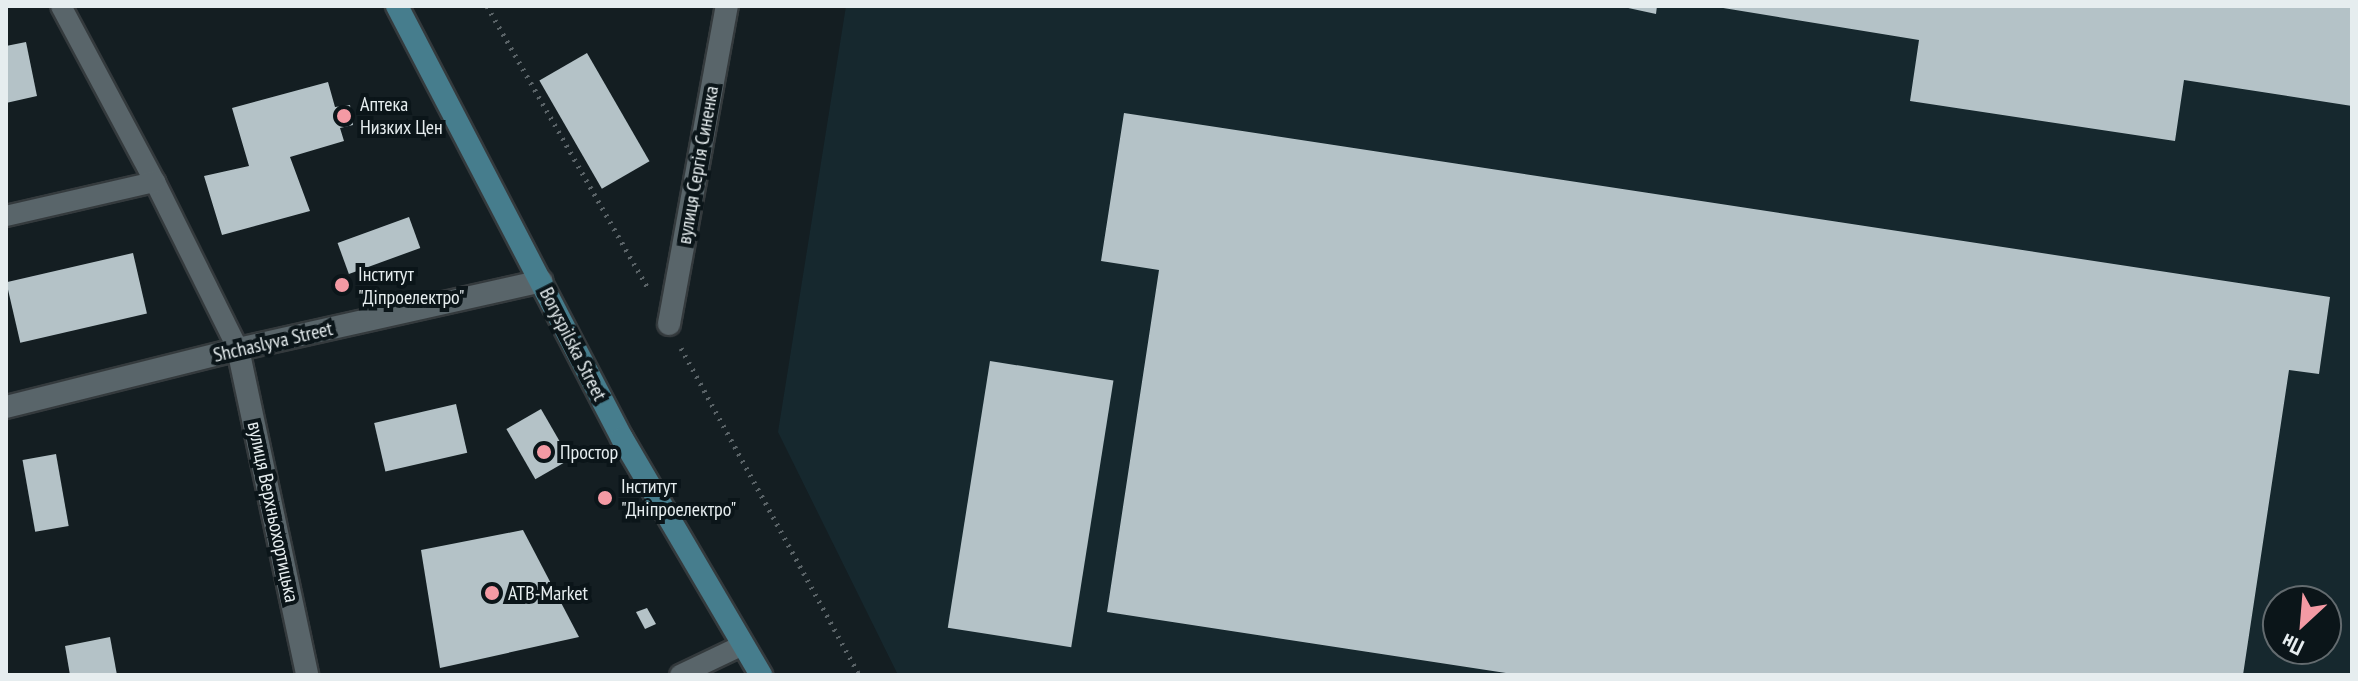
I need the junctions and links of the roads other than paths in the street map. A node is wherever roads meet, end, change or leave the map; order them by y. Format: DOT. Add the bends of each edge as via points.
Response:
graph roads {
  1 [pos="61,6"];
  2 [pos="397,6"];
  3 [pos="727,6"];
  4 [pos="155,182"];
  5 [pos="6,216"];
  6 [pos="541,281"];
  7 [pos="669,324"];
  8 [pos="238,349"];
  9 [pos="6,407"];
  10 [pos="743,645"];
  11 [pos="307,675"];
  12 [pos="680,675"];
  13 [pos="761,675"];
  1 -- 4 [label="lane"];
  2 -- 6 [label="main road, Boryspilska Street"];
  3 -- 7 [label="street, вулиця Сергія Синенка"];
  4 -- 5 [label="lane"];
  4 -- 8 [label="lane"];
  6 -- 8 [label="street, Shchaslyva Street"];
  6 -- 10 [label="main road, Boryspilska Street" via="622,438"];
  8 -- 9 [label="street, Shchaslyva Street"];
  8 -- 11 [label="street, вулиця Верхньохортицька"];
  10 -- 12 [label="lane"];
  10 -- 13 [label="main road, Boryspilska Street"];
}
